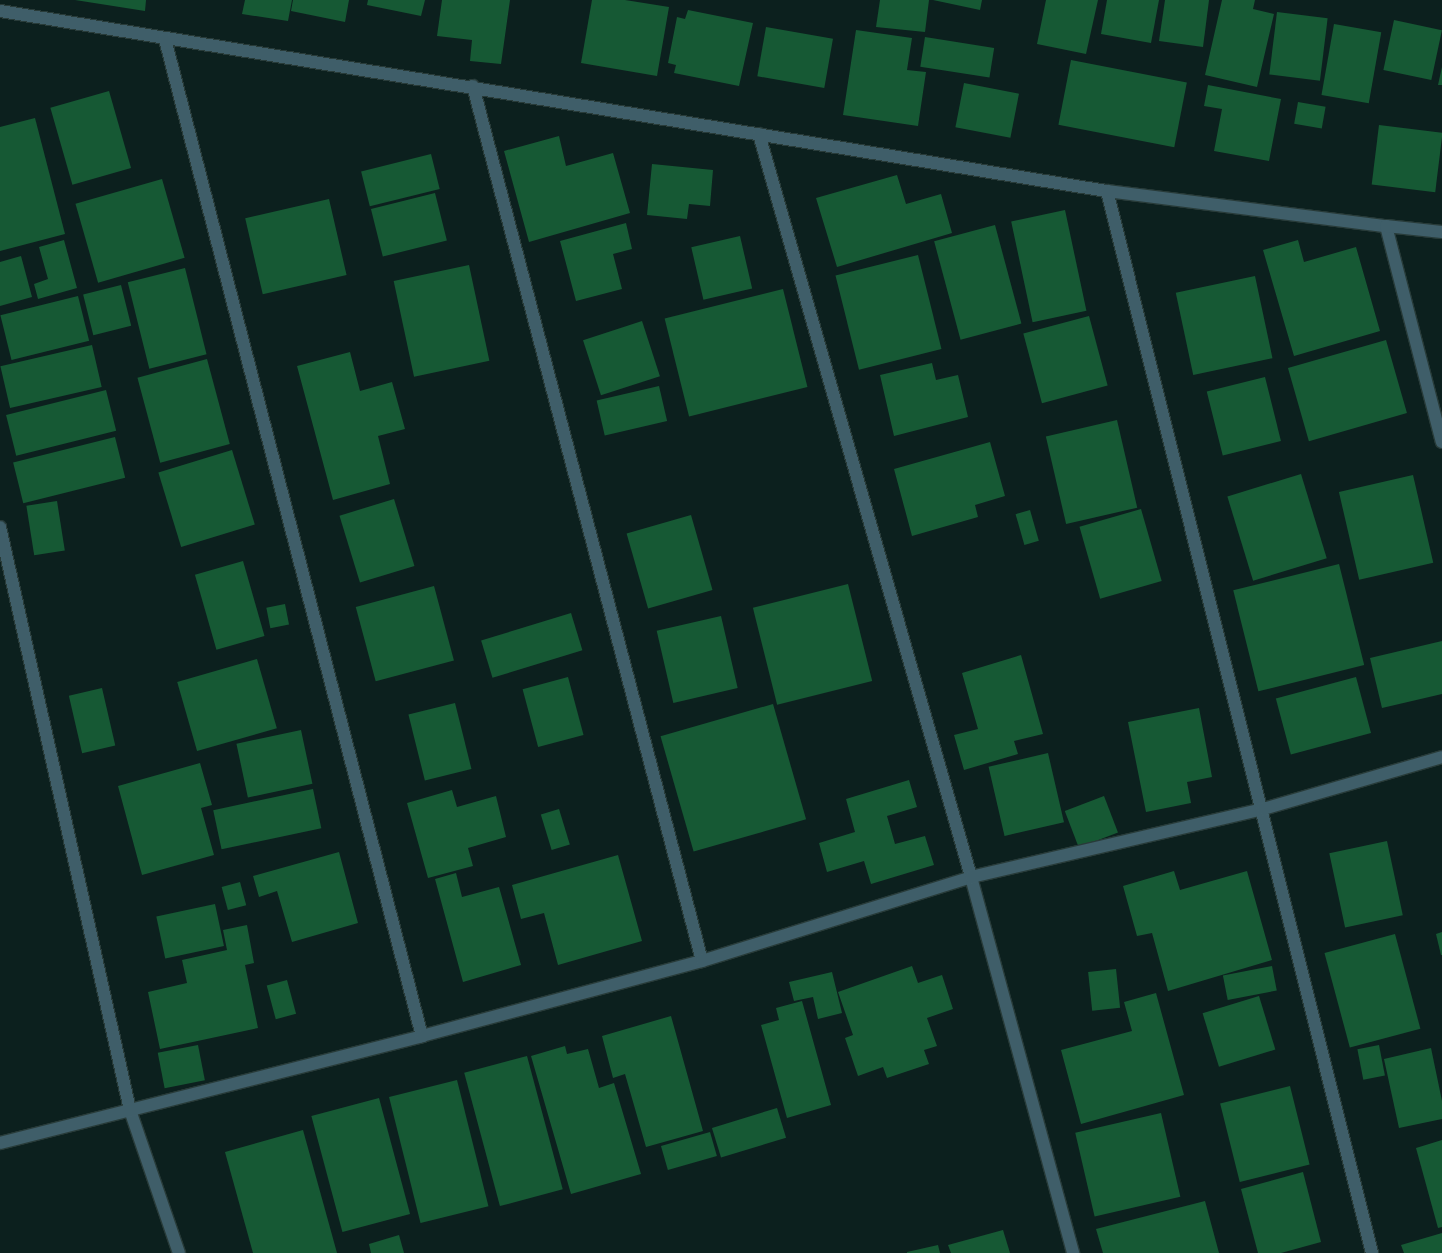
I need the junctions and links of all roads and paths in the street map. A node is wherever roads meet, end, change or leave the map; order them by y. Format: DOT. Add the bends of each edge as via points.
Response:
graph roads {
  1 [pos="0,11"];
  2 [pos="165,39"];
  3 [pos="473,86"];
  4 [pos="759,134"];
  5 [pos="1107,191"];
  6 [pos="1386,226"];
  7 [pos="1442,232"];
  8 [pos="1442,442"];
  9 [pos="0,527"];
  10 [pos="1442,757"];
  11 [pos="1263,809"];
  12 [pos="971,877"];
  13 [pos="702,961"];
  14 [pos="422,1036"];
  15 [pos="130,1110"];
  16 [pos="0,1143"];
  17 [pos="179,1253"];
  18 [pos="1073,1253"];
  19 [pos="1372,1253"];
  1 -- 2 [label="street"];
  2 -- 3 [label="street"];
  2 -- 14 [label="street"];
  3 -- 4 [label="street"];
  3 -- 13 [label="street"];
  4 -- 5 [label="street"];
  4 -- 12 [label="street"];
  5 -- 6 [label="street"];
  5 -- 11 [label="street"];
  6 -- 7 [label="street"];
  6 -- 8 [label="street"];
  9 -- 15 [label="street"];
  10 -- 11 [label="street"];
  11 -- 12 [label="street"];
  11 -- 19 [label="street"];
  12 -- 13 [label="street"];
  12 -- 18 [label="street"];
  13 -- 14 [label="street"];
  14 -- 15 [label="street"];
  15 -- 16 [label="street"];
  15 -- 17 [label="street"];
}
